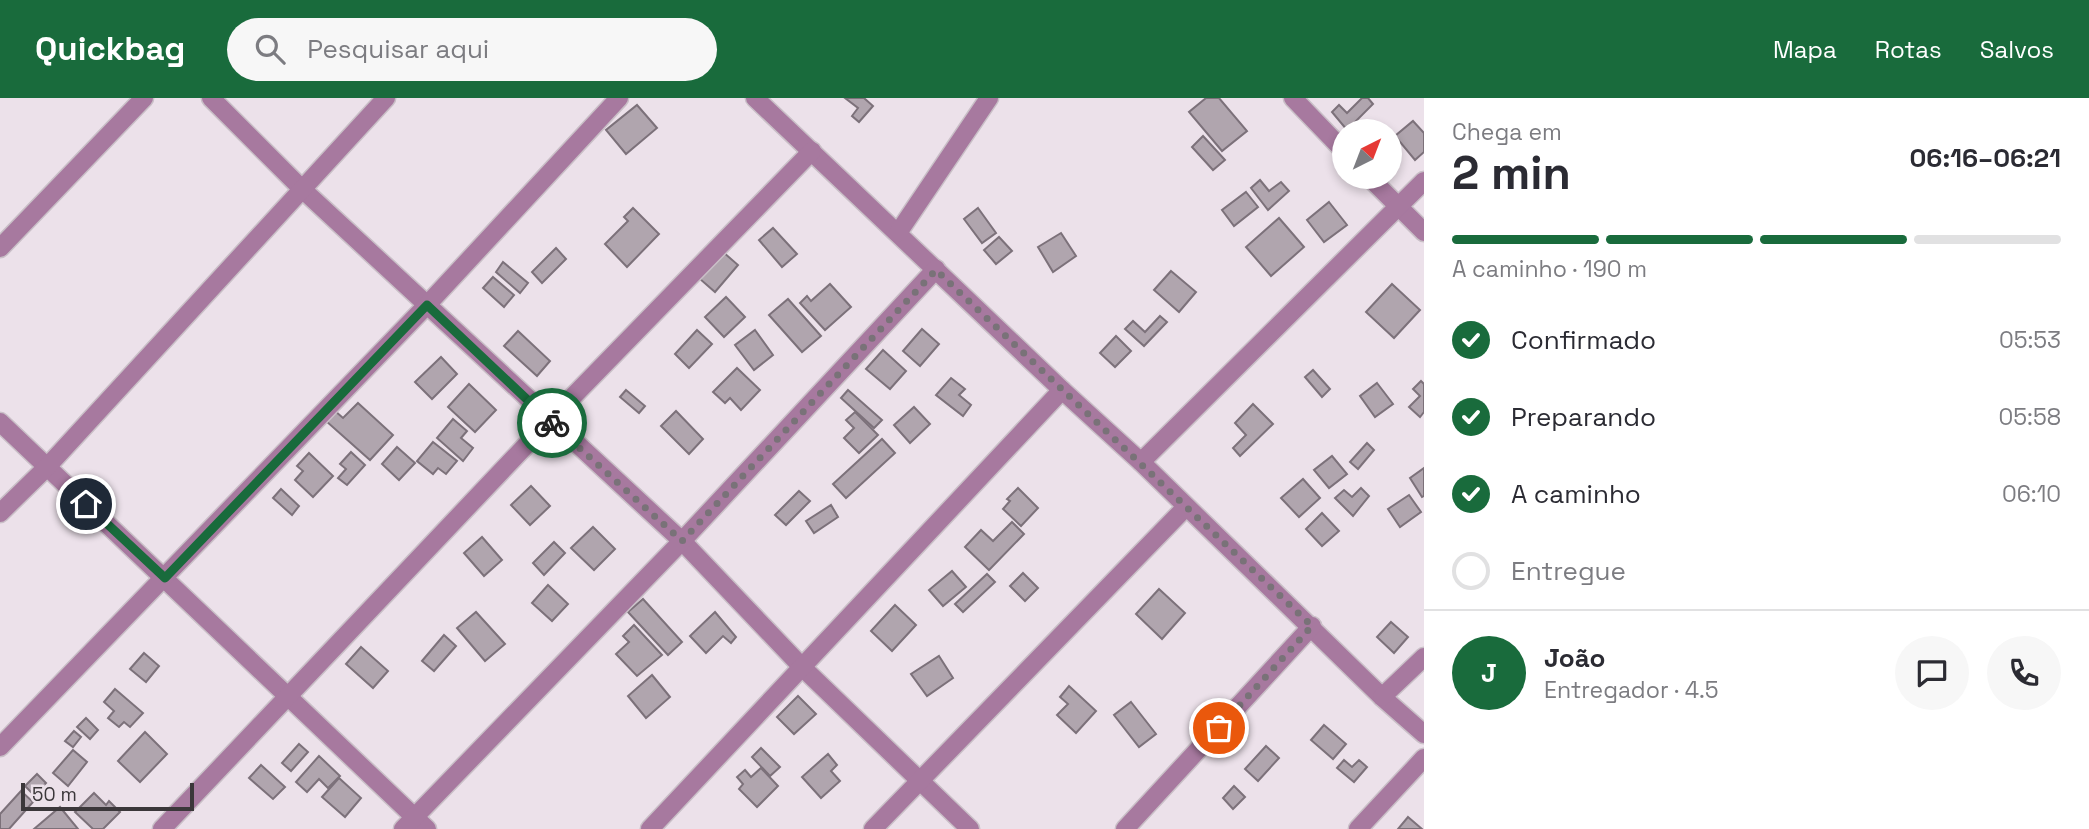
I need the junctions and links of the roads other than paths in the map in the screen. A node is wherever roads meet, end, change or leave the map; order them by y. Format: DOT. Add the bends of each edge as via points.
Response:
graph roads {
  1 [pos="144,98"];
  2 [pos="211,98"];
  3 [pos="386,98"];
  4 [pos="619,98"];
  5 [pos="755,98"];
  6 [pos="989,98"];
  7 [pos="1293,98"];
  8 [pos="1332,139"];
  9 [pos="811,151"];
  10 [pos="1424,181"];
  11 [pos="301,188"];
  12 [pos="1381,189"];
  13 [pos="1397,206"];
  14 [pos="1424,232"];
  15 [pos="898,233"];
  16 [pos="0,248"];
  17 [pos="936,270"];
  18 [pos="427,305"];
  19 [pos="1062,390"];
  20 [pos="550,420"];
  21 [pos="0,422"];
  22 [pos="1141,462"];
  23 [pos="47,467"];
  24 [pos="1186,507"];
  25 [pos="0,513"];
  26 [pos="682,541"];
  27 [pos="165,578"];
  28 [pos="1312,626"];
  29 [pos="1424,657"];
  30 [pos="802,667"];
  31 [pos="289,697"];
  32 [pos="1382,697"];
  33 [pos="1424,734"];
  34 [pos="0,747"];
  35 [pos="1424,758"];
  36 [pos="919,779"];
  37 [pos="415,825"];
  38 [pos="162,829"];
  39 [pos="650,829"];
  40 [pos="873,829"];
  41 [pos="970,829"];
  42 [pos="1125,829"];
  43 [pos="1358,829"];
  1 -- 16 [label="street"];
  2 -- 11 [label="street"];
  3 -- 11 [label="street"];
  4 -- 18 [label="street"];
  5 -- 9 [label="street"];
  6 -- 15 [label="street"];
  7 -- 8 [label="street"];
  9 -- 15 [label="street"];
  9 -- 20 [label="street"];
  10 -- 13 [label="street"];
  11 -- 18 [label="street"];
  11 -- 23 [label="street"];
  12 -- 13 [label="street"];
  13 -- 14 [label="street"];
  13 -- 22 [label="street"];
  15 -- 17 [label="street"];
  17 -- 19 [label="street"];
  17 -- 26 [label="street"];
  18 -- 20 [label="street"];
  18 -- 27 [label="street"];
  19 -- 22 [label="street"];
  19 -- 30 [label="street"];
  20 -- 26 [label="street"];
  20 -- 31 [label="street"];
  21 -- 23 [label="street"];
  22 -- 24 [label="street"];
  23 -- 25 [label="street"];
  23 -- 27 [label="street"];
  24 -- 28 [label="street"];
  24 -- 36 [label="street"];
  26 -- 30 [label="street"];
  26 -- 37 [label="street"];
  27 -- 31 [label="street"];
  27 -- 34 [label="street"];
  28 -- 32 [label="street"];
  28 -- 42 [label="street"];
  29 -- 32 [label="street"];
  30 -- 36 [label="street"];
  30 -- 39 [label="street"];
  31 -- 37 [label="street"];
  31 -- 38 [label="street"];
  32 -- 33 [label="street"];
  35 -- 43 [label="street"];
  36 -- 40 [label="street"];
  36 -- 41 [label="street"];
}
